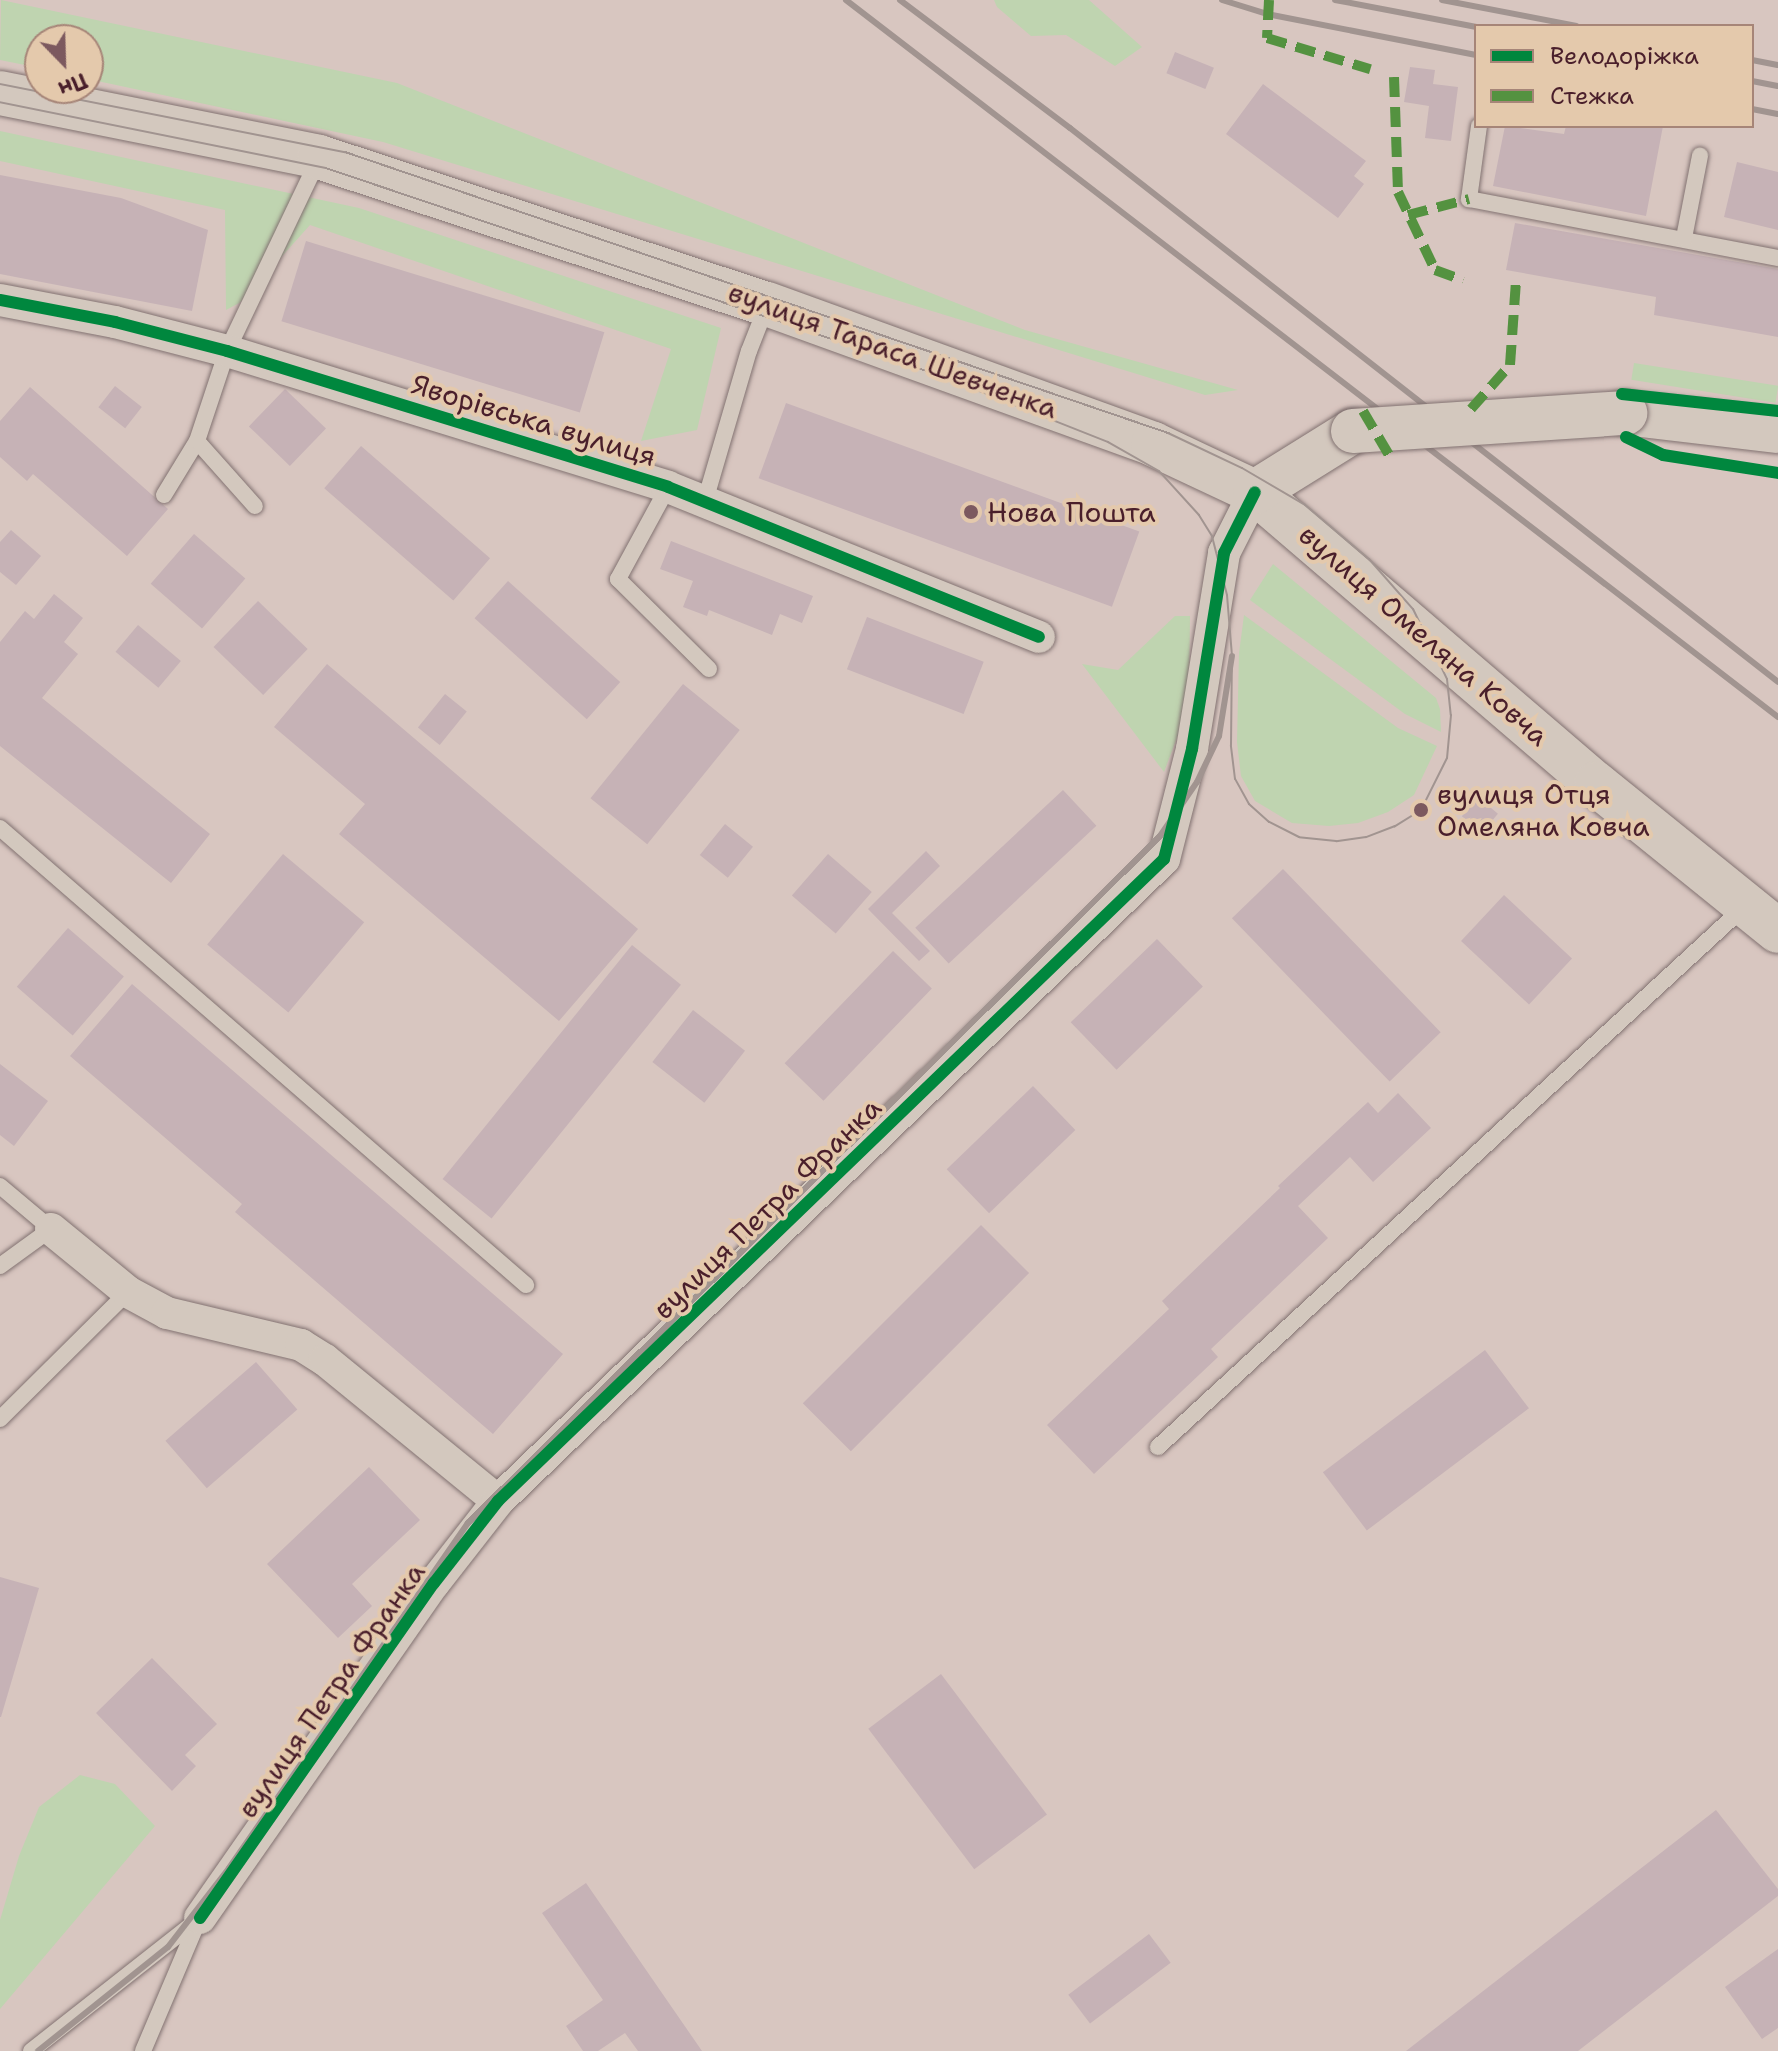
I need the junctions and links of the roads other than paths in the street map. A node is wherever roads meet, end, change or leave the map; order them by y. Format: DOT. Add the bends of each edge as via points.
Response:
graph roads {
  1 [pos="0,93"];
  2 [pos="1479,128"];
  3 [pos="1700,156"];
  4 [pos="319,157"];
  5 [pos="1684,238"];
  6 [pos="1778,258"];
  7 [pos="0,300"];
  8 [pos="767,304"];
  9 [pos="227,351"];
  10 [pos="1778,431"];
  11 [pos="197,441"];
  12 [pos="668,487"];
  13 [pos="1255,492"];
  14 [pos="164,495"];
  15 [pos="705,501"];
  16 [pos="255,506"];
  17 [pos="1039,637"];
  18 [pos="709,669"];
  19 [pos="0,828"];
  20 [pos="1762,918"];
  21 [pos="0,1186"];
  22 [pos="51,1229"];
  23 [pos="0,1266"];
  24 [pos="526,1285"];
  25 [pos="128,1292"];
  26 [pos="0,1419"];
  27 [pos="1158,1447"];
  28 [pos="498,1501"];
  29 [pos="200,1918"];
  30 [pos="31,2051"];
  31 [pos="143,2051"];
  1 -- 4 [label="main road, вулиця Тараса Шевченка"];
  2 -- 5 [label="lane" via="1469,199"];
  3 -- 5 [label="lane"];
  4 -- 8 [label="main road, вулиця Тараса Шевченка"];
  4 -- 9 [label="lane"];
  5 -- 6 [label="lane"];
  7 -- 9 [label="street, Яворівська вулиця"];
  8 -- 13 [label="main road, вулиця Тараса Шевченка" via="1153,444"];
  8 -- 15 [label="lane"];
  9 -- 11 [label="lane"];
  9 -- 12 [label="street, Яворівська вулиця"];
  10 -- 13 [label="main road, bridge" via="1625,413 1353,431"];
  11 -- 14 [label="lane"];
  11 -- 16 [label="lane"];
  12 -- 15 [label="street, Яворівська вулиця"];
  12 -- 18 [label="lane" via="618,579"];
  13 -- 20 [label="main road, вулиця Омеляна Ковча" via="1596,784"];
  13 -- 28 [label="street, вулиця Петра Франка" via="1224,553 1192,749 1164,859"];
  15 -- 17 [label="street, Яворівська вулиця"];
  19 -- 24 [label="lane"];
  20 -- 27 [label="lane"];
  21 -- 22 [label="lane"];
  22 -- 23 [label="lane"];
  22 -- 25 [label="street"];
  25 -- 26 [label="lane"];
  25 -- 28 [label="street" via="192,1322 301,1345"];
  28 -- 29 [label="street, вулиця Петра Франка" via="434,1583"];
  29 -- 30 [label="lane"];
  29 -- 31 [label="lane"];
}
